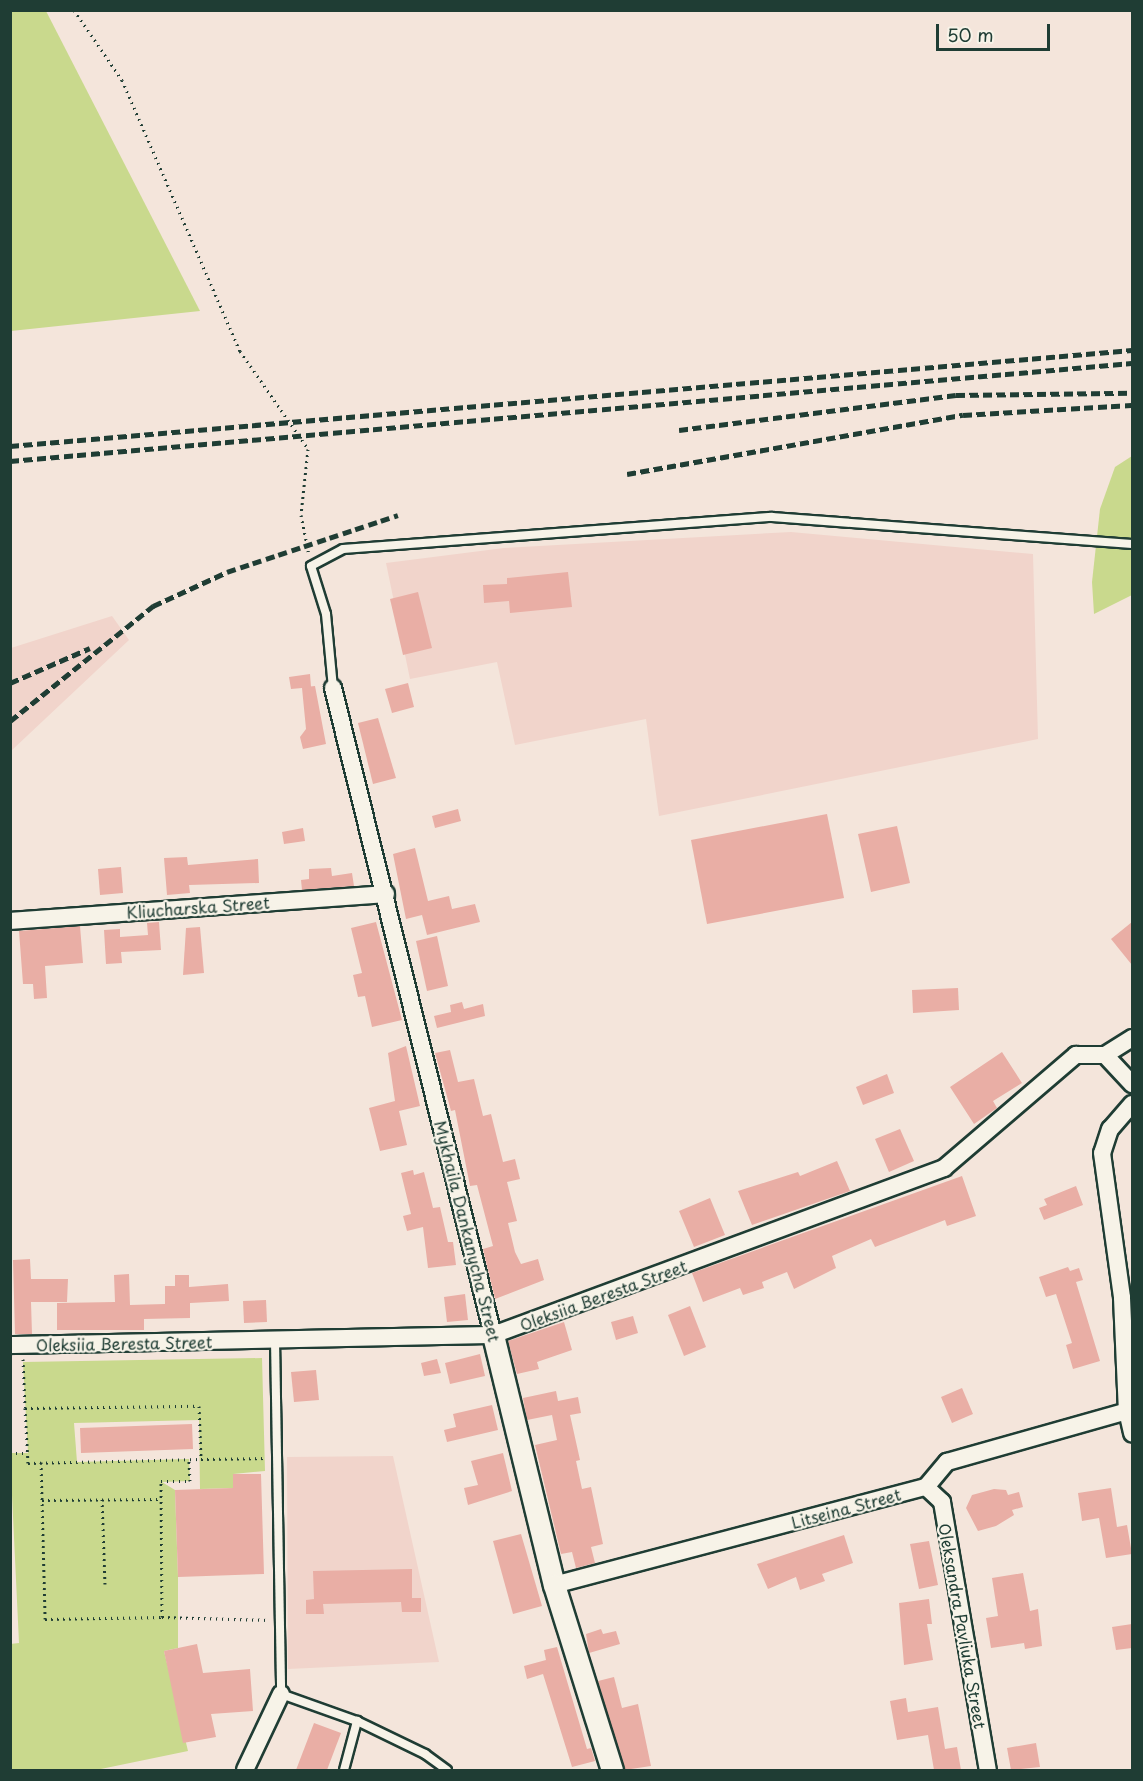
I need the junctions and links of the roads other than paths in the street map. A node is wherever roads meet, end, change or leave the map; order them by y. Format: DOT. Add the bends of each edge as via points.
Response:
graph roads {
  1 [pos="1132,544"];
  2 [pos="333,688"];
  3 [pos="386,894"];
  4 [pos="10,921"];
  5 [pos="1132,1038"];
  6 [pos="1105,1055"];
  7 [pos="1132,1084"];
  8 [pos="1132,1104"];
  9 [pos="493,1335"];
  10 [pos="275,1340"];
  11 [pos="16,1345"];
  12 [pos="1127,1411"];
  13 [pos="1132,1433"];
  14 [pos="926,1487"];
  15 [pos="554,1586"];
  16 [pos="281,1694"];
  17 [pos="357,1721"];
  18 [pos="245,1770"];
  19 [pos="344,1770"];
  20 [pos="447,1770"];
  21 [pos="612,1770"];
  22 [pos="988,1770"];
  1 -- 2 [label="lane" via="772,517 343,549 311,566 326,614"];
  2 -- 3 [label="street, Mykhaila Dankanycha Street"];
  3 -- 4 [label="street, Kliucharska Street"];
  3 -- 9 [label="street, Mykhaila Dankanycha Street"];
  5 -- 6 [label="street"];
  6 -- 7 [label="street"];
  6 -- 9 [label="street, Oleksiia Beresta Street" via="1076,1055 944,1168"];
  8 -- 12 [label="street" via="1110,1129 1102,1153 1122,1298"];
  9 -- 10 [label="street, Oleksiia Beresta Street"];
  9 -- 15 [label="street, Mykhaila Dankanycha Street"];
  10 -- 11 [label="street, Oleksiia Beresta Street"];
  10 -- 16 [label="lane"];
  12 -- 13 [label="street"];
  12 -- 14 [label="street" via="947,1462"];
  14 -- 15 [label="street, Litseina Street"];
  14 -- 22 [label="street, Oleksandra Pavliuka Street" via="942,1502"];
  15 -- 21 [label="street, Mykhaila Dankanycha Street"];
  16 -- 17 [label="lane"];
  16 -- 18 [label="street"];
  17 -- 19 [label="lane"];
  17 -- 20 [label="lane" via="424,1754"];
}
